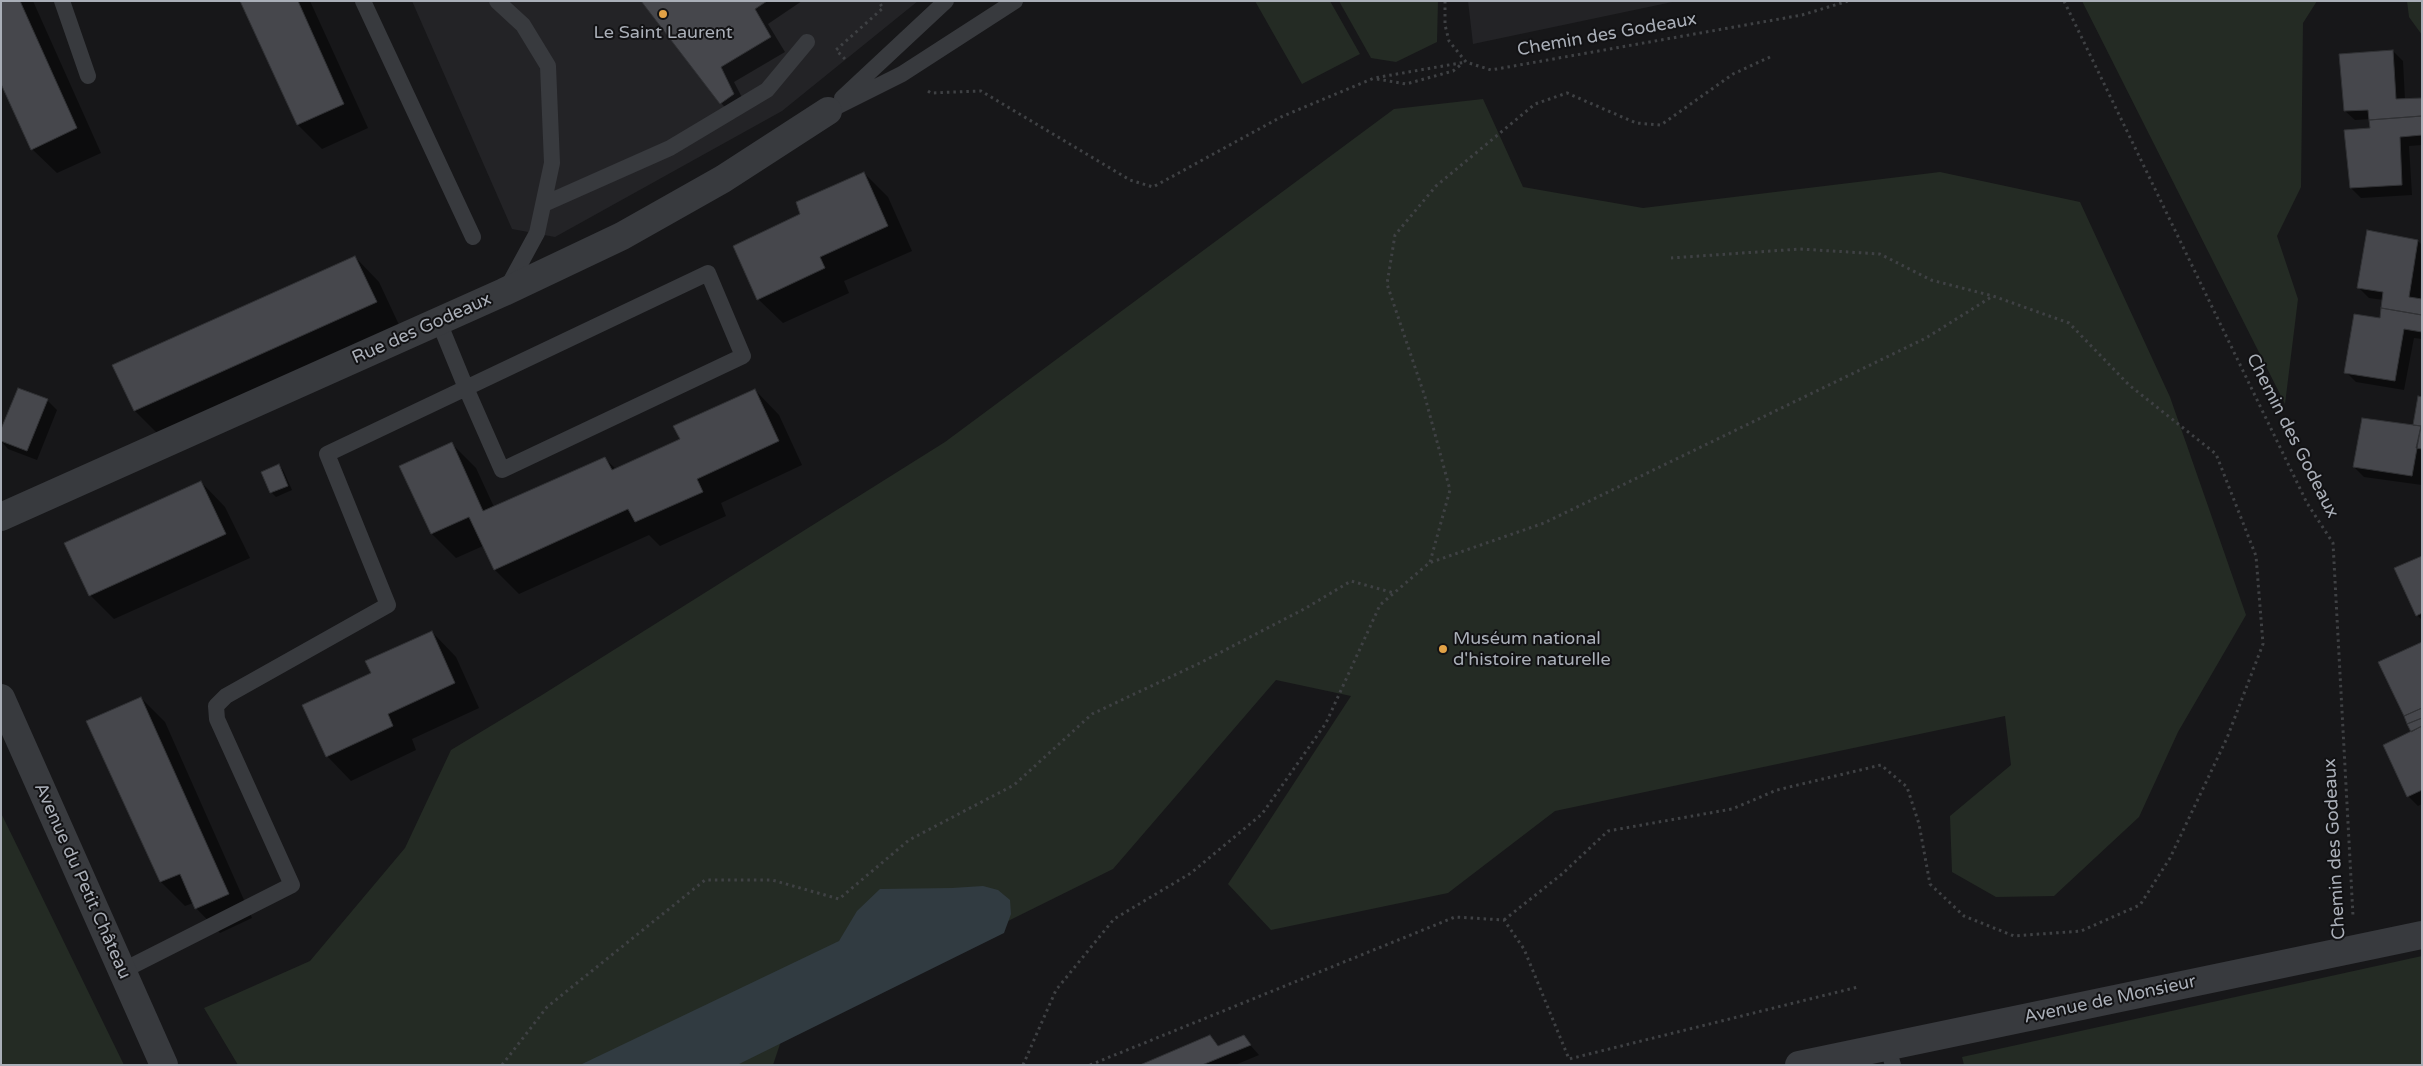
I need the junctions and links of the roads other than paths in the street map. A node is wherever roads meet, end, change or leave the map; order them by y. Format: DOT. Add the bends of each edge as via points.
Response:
graph roads {
  1 [pos="62,1"];
  2 [pos="363,1"];
  3 [pos="497,1"];
  4 [pos="946,1"];
  5 [pos="1014,1"];
  6 [pos="807,42"];
  7 [pos="88,76"];
  8 [pos="828,111"];
  9 [pos="544,204"];
  10 [pos="473,237"];
  11 [pos="504,292"];
  12 [pos="438,322"];
  13 [pos="466,388"];
  14 [pos="1,516"];
  15 [pos="1,698"];
  16 [pos="2422,935"];
  17 [pos="122,971"];
  18 [pos="1890,1056"];
  19 [pos="164,1065"];
  20 [pos="1799,1065"];
  1 -- 7 [label="lane"];
  2 -- 10 [label="lane"];
  3 -- 9 [label="lane" via="523,25 548,66 552,163"];
  4 -- 8 [label="lane, Rue des Godeaux"];
  5 -- 8 [label="lane, Rue des Godeaux" via="902,74"];
  6 -- 9 [label="lane" via="768,90 670,148"];
  8 -- 11 [label="street, Rue des Godeaux" via="723,179 622,236"];
  9 -- 11 [label="lane" via="537,233"];
  11 -- 12 [label="street, Rue des Godeaux"];
  12 -- 13 [label="lane"];
  12 -- 14 [label="street, Rue des Godeaux"];
  13 -- 13 [label="lane" via="502,470 743,356 708,272"];
  13 -- 17 [label="lane" via="327,454 388,605 226,696 216,706 217,719 292,885"];
  15 -- 17 [label="street, Avenue du Petit Château"];
  16 -- 18 [label="street, Avenue de Monsieur"];
  17 -- 19 [label="street, Avenue du Petit Château"];
  18 -- 20 [label="street, Avenue de Monsieur"];
}
